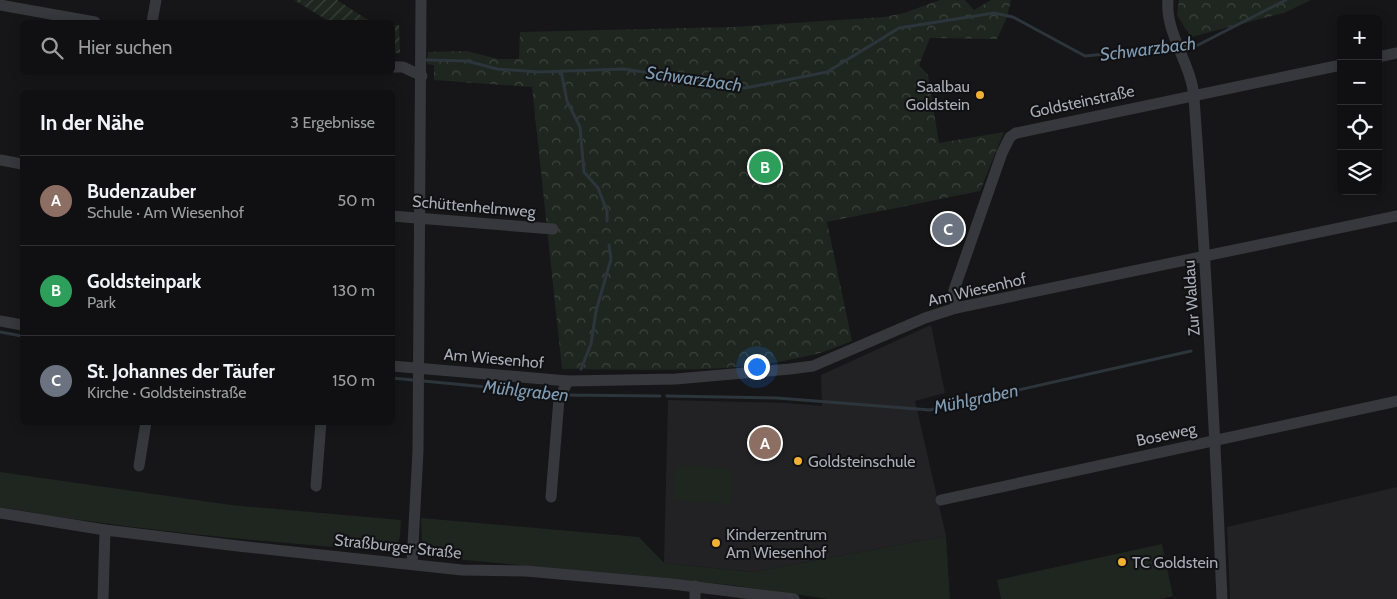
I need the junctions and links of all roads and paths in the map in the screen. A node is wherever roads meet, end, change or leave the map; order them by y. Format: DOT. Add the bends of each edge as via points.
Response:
graph roads {
  1 [pos="156,0"];
  2 [pos="421,0"];
  3 [pos="1168,0"];
  4 [pos="0,5"];
  5 [pos="85,20"];
  6 [pos="152,20"];
  7 [pos="1397,53"];
  8 [pos="1382,56"];
  9 [pos="1337,66"];
  10 [pos="395,67"];
  11 [pos="422,76"];
  12 [pos="1194,94"];
  13 [pos="0,160"];
  14 [pos="20,164"];
  15 [pos="395,216"];
  16 [pos="1397,216"];
  17 [pos="419,218"];
  18 [pos="553,229"];
  19 [pos="1204,256"];
  20 [pos="956,308"];
  21 [pos="0,321"];
  22 [pos="20,325"];
  23 [pos="395,366"];
  24 [pos="417,367"];
  25 [pos="568,381"];
  26 [pos="1397,401"];
  27 [pos="146,425"];
  28 [pos="321,425"];
  29 [pos="1216,440"];
  30 [pos="140,466"];
  31 [pos="316,486"];
  32 [pos="551,497"];
  33 [pos="941,500"];
  34 [pos="0,513"];
  35 [pos="104,530"];
  36 [pos="412,564"];
  37 [pos="695,586"];
  38 [pos="103,599"];
  39 [pos="695,599"];
  40 [pos="794,599"];
  41 [pos="1222,599"];
  1 -- 6 [label="street"];
  2 -- 11 [label="street"];
  3 -- 12 [label="street, Zur Waldau" via="1170,21"];
  4 -- 5 [label="street"];
  7 -- 8 [label="street"];
  9 -- 12 [label="street, Goldsteinstraße"];
  10 -- 11 [label="street" via="404,67"];
  11 -- 17 [label="street"];
  12 -- 19 [label="street, Zur Waldau"];
  12 -- 20 [label="street, Goldsteinstraße" via="1022,130 1010,137 954,290"];
  13 -- 14 [label="street"];
  15 -- 17 [label="street, Schüttenhelmweg"];
  16 -- 19 [label="street, Am Wiesenhof"];
  17 -- 18 [label="street, Schüttenhelmweg"];
  17 -- 24 [label="street"];
  19 -- 20 [label="street, Am Wiesenhof"];
  19 -- 29 [label="street, Zur Waldau"];
  20 -- 25 [label="street, Am Wiesenhof" via="924,318 813,366 676,379"];
  21 -- 22 [label="street"];
  23 -- 24 [label="street, Am Wiesenhof"];
  24 -- 25 [label="street, Am Wiesenhof"];
  24 -- 36 [label="street" via="418,451"];
  25 -- 32 [label="street" via="559,399"];
  26 -- 29 [label="street, Boseweg"];
  27 -- 30 [label="street"];
  28 -- 31 [label="street"];
  29 -- 33 [label="street, Boseweg"];
  29 -- 41 [label="street, Zur Waldau"];
  34 -- 35 [label="street, Straßburger Straße"];
  35 -- 36 [label="street, Straßburger Straße"];
  35 -- 38 [label="street"];
  36 -- 37 [label="street, Straßburger Straße"];
  37 -- 39 [label="street"];
  37 -- 40 [label="street, Straßburger Straße"];
}
